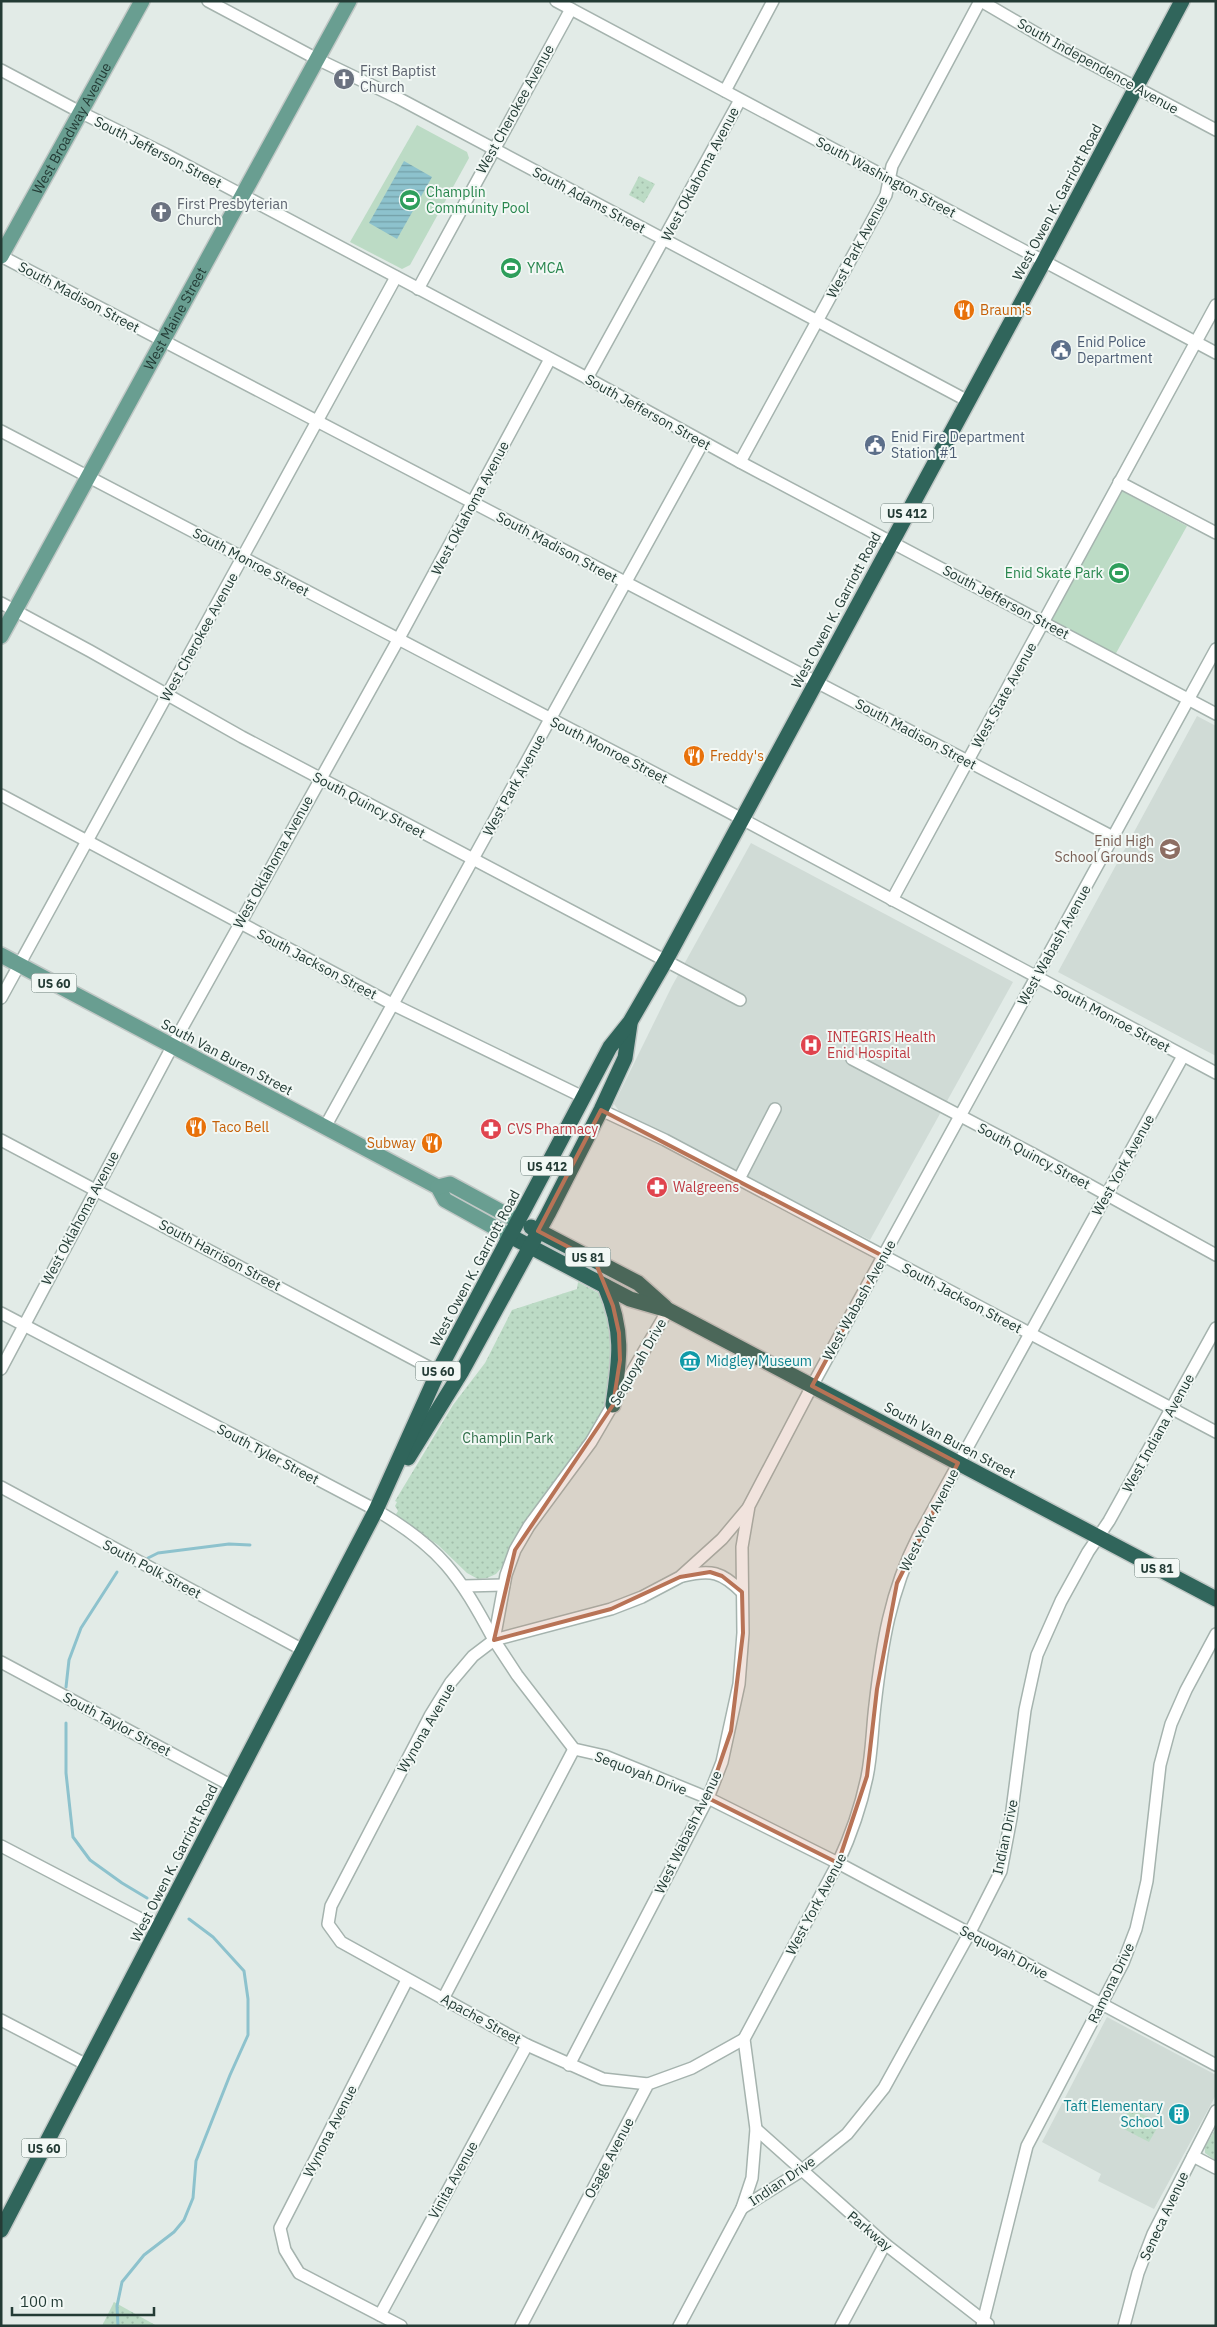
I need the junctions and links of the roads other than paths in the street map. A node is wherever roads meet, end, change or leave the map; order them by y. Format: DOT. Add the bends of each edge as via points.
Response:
graph roads {
  1 [pos="142,1"];
  2 [pos="208,1"];
  3 [pos="349,1"];
  4 [pos="773,1"];
  5 [pos="981,1"];
  6 [pos="1182,1"];
  7 [pos="564,4"];
  8 [pos="317,59"];
  9 [pos="1,70"];
  10 [pos="1136,88"];
  11 [pos="725,91"];
  12 [pos="740,100"];
  13 [pos="80,112"];
  14 [pos="1216,130"];
  15 [pos="493,149"];
  16 [pos="889,180"];
  17 [pos="244,196"];
  18 [pos="664,240"];
  19 [pos="1,256"];
  20 [pos="1044,261"];
  21 [pos="396,277"];
  22 [pos="418,288"];
  23 [pos="1216,306"];
  24 [pos="817,321"];
  25 [pos="164,341"];
  26 [pos="1196,342"];
  27 [pos="1216,353"];
  28 [pos="550,359"];
  29 [pos="587,378"];
  30 [pos="968,402"];
  31 [pos="317,421"];
  32 [pos="1,431"];
  33 [pos="702,442"];
  34 [pos="740,462"];
  35 [pos="89,477"];
  36 [pos="1119,482"];
  37 [pos="472,503"];
  38 [pos="1216,533"];
  39 [pos="891,542"];
  40 [pos="242,558"];
  41 [pos="626,583"];
  42 [pos="1,603"];
  43 [pos="15,611"];
  44 [pos="1043,622"];
  45 [pos="1,636"];
  46 [pos="398,640"];
  47 [pos="1216,649"];
  48 [pos="816,682"];
  49 [pos="166,696"];
  50 [pos="1188,699"];
  51 [pos="1216,714"];
  52 [pos="550,719"];
  53 [pos="968,761"];
  54 [pos="320,778"];
  55 [pos="1,795"];
  56 [pos="741,820"];
  57 [pos="1113,837"];
  58 [pos="87,842"];
  59 [pos="473,860"];
  60 [pos="892,900"];
  61 [pos="240,924"];
  62 [pos="1,955"];
  63 [pos="666,960"];
  64 [pos="19,964"];
  65 [pos="1036,978"];
  66 [pos="1,998"];
  67 [pos="740,1000"];
  68 [pos="394,1004"];
  69 [pos="630,1022"];
  70 [pos="172,1046"];
  71 [pos="1183,1056"];
  72 [pos="852,1059"];
  73 [pos="1216,1073"];
  74 [pos="583,1097"];
  75 [pos="776,1109"];
  76 [pos="601,1110"];
  77 [pos="960,1117"];
  78 [pos="325,1127"];
  79 [pos="1,1140"];
  80 [pos="739,1179"];
  81 [pos="438,1187"];
  82 [pos="95,1189"];
  83 [pos="1107,1195"];
  84 [pos="518,1221"];
  85 [pos="538,1231"];
  86 [pos="510,1236"];
  87 [pos="530,1246"];
  88 [pos="1216,1255"];
  89 [pos="883,1256"];
  90 [pos="605,1286"];
  91 [pos="668,1310"];
  92 [pos="1,1314"];
  93 [pos="23,1325"];
  94 [pos="1216,1328"];
  95 [pos="1030,1333"];
  96 [pos="1,1369"];
  97 [pos="438,1372"];
  98 [pos="812,1386"];
  99 [pos="613,1405"];
  100 [pos="1172,1408"];
  101 [pos="1216,1432"];
  102 [pos="958,1463"];
  103 [pos="1,1487"];
  104 [pos="749,1506"];
  105 [pos="376,1510"];
  106 [pos="1098,1537"];
  107 [pos="680,1577"];
  108 [pos="504,1585"];
  109 [pos="464,1586"];
  110 [pos="742,1592"];
  111 [pos="1216,1599"];
  112 [pos="1216,1634"];
  113 [pos="494,1640"];
  114 [pos="303,1650"];
  115 [pos="1,1662"];
  116 [pos="574,1749"];
  117 [pos="232,1786"];
  118 [pos="708,1798"];
  119 [pos="1,1846"];
  120 [pos="838,1863"];
  121 [pos="328,1924"];
  122 [pos="158,1928"];
  123 [pos="969,1934"];
  124 [pos="407,1980"];
  125 [pos="442,1999"];
  126 [pos="1102,2004"];
  127 [pos="1,2020"];
  128 [pos="744,2038"];
  129 [pos="527,2045"];
  130 [pos="87,2065"];
  131 [pos="569,2065"];
  132 [pos="1216,2065"];
  133 [pos="648,2084"];
  134 [pos="1216,2111"];
  135 [pos="756,2129"];
  136 [pos="1193,2156"];
  137 [pos="1216,2168"];
  138 [pos="801,2171"];
  139 [pos="742,2208"];
  140 [pos="1,2230"];
  141 [pos="885,2244"];
  142 [pos="380,2315"];
  143 [pos="985,2324"];
  144 [pos="401,2326"];
  145 [pos="521,2326"];
  146 [pos="679,2326"];
  147 [pos="841,2326"];
  148 [pos="1124,2326"];
  1 -- 13 [label="main road, West Broadway Avenue"];
  2 -- 8 [label="street, South Adams Street"];
  3 -- 8 [label="main road, West Maine Street"];
  4 -- 11 [label="street, West Oklahoma Avenue"];
  5 -- 10 [label="street, South Independence Avenue"];
  5 -- 16 [label="street, West Park Avenue" via="892,166"];
  6 -- 10 [label="highway, West Owen K. Garriott Road / US 412"];
  7 -- 11 [label="street, South Washington Street"];
  7 -- 15 [label="street, West Cherokee Avenue"];
  8 -- 15 [label="street, South Adams Street"];
  8 -- 17 [label="main road, West Maine Street"];
  9 -- 13 [label="street, South Jefferson Street"];
  10 -- 14 [label="street, South Independence Avenue"];
  10 -- 20 [label="highway, West Owen K. Garriott Road / US 412"];
  11 -- 12 [label="street, South Washington Street"];
  12 -- 16 [label="street, South Washington Street"];
  12 -- 18 [label="street, West Oklahoma Avenue"];
  13 -- 17 [label="street, South Jefferson Street"];
  13 -- 19 [label="main road, West Broadway Avenue"];
  15 -- 18 [label="street, South Adams Street"];
  15 -- 22 [label="street, West Cherokee Avenue"];
  16 -- 20 [label="street, South Washington Street"];
  16 -- 24 [label="street, West Park Avenue" via="886,195"];
  17 -- 21 [label="street, South Jefferson Street"];
  17 -- 25 [label="main road, West Maine Street"];
  18 -- 24 [label="street, South Adams Street"];
  18 -- 29 [label="street, West Oklahoma Avenue"];
  19 -- 25 [label="street, South Madison Street"];
  20 -- 26 [label="street, South Washington Street"];
  20 -- 30 [label="highway, West Owen K. Garriott Road / US 412"];
  21 -- 22 [label="street, South Jefferson Street"];
  21 -- 31 [label="street, West Cherokee Avenue"];
  22 -- 28 [label="street, South Jefferson Street"];
  23 -- 26 [label="street, West State Avenue"];
  24 -- 30 [label="street, South Adams Street"];
  24 -- 34 [label="street, West Park Avenue"];
  25 -- 31 [label="street, South Madison Street"];
  25 -- 35 [label="main road, West Maine Street"];
  26 -- 27 [label="street, South Washington Street"];
  26 -- 36 [label="street, West State Avenue"];
  28 -- 29 [label="street, South Jefferson Street"];
  28 -- 37 [label="street, West Oklahoma Avenue"];
  29 -- 33 [label="street, South Jefferson Street"];
  30 -- 39 [label="highway, West Owen K. Garriott Road / US 412"];
  31 -- 37 [label="street, South Madison Street"];
  31 -- 40 [label="street, West Cherokee Avenue"];
  32 -- 35 [label="street, South Monroe Street"];
  33 -- 34 [label="street, South Jefferson Street"];
  33 -- 41 [label="street, West Park Avenue"];
  34 -- 39 [label="street, South Jefferson Street"];
  35 -- 40 [label="street, South Monroe Street"];
  35 -- 43 [label="main road, West Maine Street"];
  36 -- 38 [label="street"];
  36 -- 44 [label="street, West State Avenue"];
  37 -- 41 [label="street, South Madison Street"];
  37 -- 46 [label="street, West Oklahoma Avenue"];
  39 -- 44 [label="street, South Jefferson Street"];
  39 -- 48 [label="highway, West Owen K. Garriott Road / US 412"];
  40 -- 46 [label="street, South Monroe Street"];
  40 -- 49 [label="street, West Cherokee Avenue"];
  41 -- 48 [label="street, South Madison Street"];
  41 -- 52 [label="street, West Park Avenue"];
  42 -- 43 [label="street, South Quincy Street"];
  43 -- 45 [label="main road, West Maine Street"];
  43 -- 49 [label="street, South Quincy Street"];
  44 -- 50 [label="street, South Jefferson Street"];
  44 -- 53 [label="street, West State Avenue"];
  46 -- 52 [label="street, South Monroe Street"];
  46 -- 54 [label="street, West Oklahoma Avenue"];
  47 -- 50 [label="street, West Wabash Avenue"];
  48 -- 53 [label="street, South Madison Street"];
  48 -- 56 [label="highway, West Owen K. Garriott Road / US 412"];
  49 -- 54 [label="street, South Quincy Street"];
  49 -- 58 [label="street, West Cherokee Avenue"];
  50 -- 51 [label="street, South Jefferson Street"];
  50 -- 57 [label="street, West Wabash Avenue"];
  52 -- 56 [label="street, South Monroe Street"];
  52 -- 59 [label="street, West Park Avenue"];
  53 -- 57 [label="street, South Madison Street"];
  53 -- 60 [label="street, West State Avenue"];
  54 -- 59 [label="street, South Quincy Street"];
  54 -- 61 [label="street, West Oklahoma Avenue"];
  55 -- 58 [label="street, South Jackson Street"];
  56 -- 60 [label="street, South Monroe Street"];
  56 -- 63 [label="highway, West Owen K. Garriott Road / US 412"];
  57 -- 65 [label="street, West Wabash Avenue"];
  58 -- 61 [label="street, South Jackson Street"];
  58 -- 64 [label="street, West Cherokee Avenue"];
  59 -- 63 [label="street, South Quincy Street"];
  59 -- 68 [label="street, West Park Avenue"];
  60 -- 65 [label="street, South Monroe Street"];
  61 -- 68 [label="street, South Jackson Street"];
  61 -- 70 [label="street, West Oklahoma Avenue"];
  62 -- 64 [label="main road, South Van Buren Street / US 60"];
  63 -- 67 [label="street, South Quincy Street"];
  63 -- 69 [label="highway, West Owen K. Garriott Road / US 412"];
  64 -- 66 [label="street, West Cherokee Avenue"];
  64 -- 70 [label="main road, South Van Buren Street / US 60"];
  65 -- 71 [label="street, South Monroe Street"];
  65 -- 77 [label="street, West Wabash Avenue"];
  68 -- 74 [label="street, South Jackson Street"];
  68 -- 78 [label="street, West Park Avenue"];
  69 -- 74 [label="highway, West Owen K. Garriott Road / US 412" via="610,1047"];
  69 -- 76 [label="highway, West Owen K. Garriott Road / US 412" via="625,1058"];
  70 -- 78 [label="main road, South Van Buren Street / US 60"];
  70 -- 82 [label="street, West Oklahoma Avenue"];
  71 -- 73 [label="street, South Monroe Street"];
  71 -- 83 [label="street, West York Avenue"];
  72 -- 77 [label="street, South Quincy Street"];
  74 -- 84 [label="highway, West Owen K. Garriott Road / US 412"];
  75 -- 80 [label="street"];
  76 -- 80 [label="street, South Jackson Street"];
  76 -- 85 [label="highway, West Owen K. Garriott Road / US 412"];
  77 -- 83 [label="street, South Quincy Street"];
  77 -- 89 [label="street, West Wabash Avenue"];
  78 -- 81 [label="main road, South Van Buren Street / US 60"];
  79 -- 82 [label="street, South Harrison Street"];
  80 -- 89 [label="street, South Jackson Street"];
  81 -- 84 [label="main road, South Van Buren Street / US 60" via="450,1184"];
  81 -- 86 [label="main road, South Van Buren Street / US 60" via="445,1200"];
  82 -- 93 [label="street, West Oklahoma Avenue"];
  82 -- 97 [label="street, South Harrison Street"];
  83 -- 88 [label="street, South Quincy Street"];
  83 -- 95 [label="street, West York Avenue"];
  84 -- 85 [label="highway, South Van Buren Street / US 60"];
  84 -- 86 [label="highway, West Owen K. Garriott Road / US 412"];
  85 -- 87 [label="highway, West Owen K. Garriott Road / US 60"];
  85 -- 91 [label="highway, South Van Buren Street / US 81" via="638,1283"];
  86 -- 87 [label="highway, South Van Buren Street / US 81"];
  86 -- 97 [label="highway, West Owen K. Garriott Road / US 60"];
  87 -- 90 [label="highway, South Van Buren Street / US 81"];
  87 -- 105 [label="highway, West Owen K. Garriott Road / US 60" via="462,1371"];
  89 -- 95 [label="street, South Jackson Street"];
  89 -- 98 [label="street, West Wabash Avenue"];
  90 -- 91 [label="highway, South Van Buren Street / US 81" via="630,1299"];
  90 -- 99 [label="highway" via="614,1306 619,1333 620,1360"];
  91 -- 98 [label="highway, South Van Buren Street / US 81"];
  91 -- 99 [label="street, Sequoyah Drive"];
  92 -- 93 [label="street, South Tyler Street"];
  93 -- 96 [label="street, West Oklahoma Avenue"];
  93 -- 105 [label="street, South Tyler Street"];
  94 -- 100 [label="street, West Indiana Avenue"];
  95 -- 100 [label="street, South Jackson Street"];
  95 -- 102 [label="street, West York Avenue"];
  97 -- 105 [label="highway, West Owen K. Garriott Road / US 60"];
  98 -- 102 [label="highway, South Van Buren Street / US 81"];
  98 -- 104 [label="street, West Wabash Avenue"];
  99 -- 108 [label="street, Sequoyah Drive" via="591,1442 529,1526 515,1550"];
  100 -- 101 [label="street, South Jackson Street"];
  100 -- 106 [label="street, West Indiana Avenue"];
  102 -- 106 [label="highway, South Van Buren Street / US 81"];
  102 -- 120 [label="street, West York Avenue" via="897,1582 877,1689 867,1776 849,1839"];
  103 -- 114 [label="street, South Polk Street"];
  104 -- 107 [label="street, Wynona Avenue" via="722,1539"];
  104 -- 110 [label="street, West Wabash Avenue" via="742,1547"];
  105 -- 109 [label="street, South Tyler Street" via="418,1537 442,1558"];
  105 -- 114 [label="highway, West Owen K. Garriott Road / US 60"];
  106 -- 111 [label="highway, South Van Buren Street / US 81"];
  106 -- 123 [label="street, Indian Drive" via="1061,1601 1037,1655 1025,1710 1001,1871"];
  107 -- 110 [label="street, Wynona Avenue" via="710,1572 722,1576"];
  107 -- 113 [label="street, Wynona Avenue" via="611,1609"];
  108 -- 109 [label="street"];
  108 -- 113 [label="street, Sequoyah Drive"];
  109 -- 113 [label="street, South Tyler Street"];
  110 -- 118 [label="street, West Wabash Avenue" via="739,1684 722,1762"];
  112 -- 126 [label="street, Ramona Drive" via="1172,1724 1160,1765 1147,1881 1136,1929"];
  113 -- 116 [label="street"];
  113 -- 121 [label="street, Wynona Avenue" via="473,1656 451,1682 430,1716 331,1906"];
  114 -- 117 [label="highway, West Owen K. Garriott Road / US 60"];
  115 -- 117 [label="street, South Taylor Street"];
  116 -- 118 [label="street, Sequoyah Drive" via="605,1756"];
  116 -- 125 [label="street"];
  117 -- 122 [label="highway, West Owen K. Garriott Road / US 60"];
  118 -- 120 [label="street, Sequoyah Drive"];
  118 -- 131 [label="street, West Wabash Avenue"];
  119 -- 122 [label="street"];
  120 -- 123 [label="street, Sequoyah Drive"];
  120 -- 128 [label="street, West York Avenue"];
  121 -- 124 [label="street, Apache Street" via="341,1942"];
  122 -- 130 [label="highway, West Owen K. Garriott Road / US 60"];
  123 -- 126 [label="street, Sequoyah Drive"];
  123 -- 138 [label="street, Indian Drive" via="884,2088 847,2134"];
  124 -- 125 [label="street, Apache Street"];
  124 -- 142 [label="street, Wynona Avenue" via="280,2228 285,2250 299,2272"];
  125 -- 129 [label="street, Apache Street"];
  126 -- 132 [label="street, Sequoyah Drive"];
  126 -- 143 [label="street, Ramona Drive" via="1027,2146"];
  127 -- 130 [label="street"];
  128 -- 133 [label="street" via="692,2068"];
  128 -- 135 [label="street"];
  129 -- 131 [label="street, Apache Street"];
  129 -- 142 [label="street, Vinita Avenue"];
  130 -- 140 [label="highway, West Owen K. Garriott Road / US 60"];
  131 -- 133 [label="street, Apache Street" via="603,2079"];
  133 -- 145 [label="street, Osage Avenue"];
  134 -- 136 [label="street, Seneca Avenue"];
  135 -- 138 [label="street, Parkway"];
  135 -- 139 [label="street, Indian Drive" via="752,2178"];
  136 -- 137 [label="street"];
  136 -- 148 [label="street, Seneca Avenue" via="1153,2234 1138,2273"];
  138 -- 139 [label="street, Indian Drive"];
  138 -- 141 [label="street, Parkway"];
  139 -- 146 [label="street, Indian Drive"];
  141 -- 143 [label="street, Parkway"];
  141 -- 147 [label="street"];
  142 -- 144 [label="street"];
}
